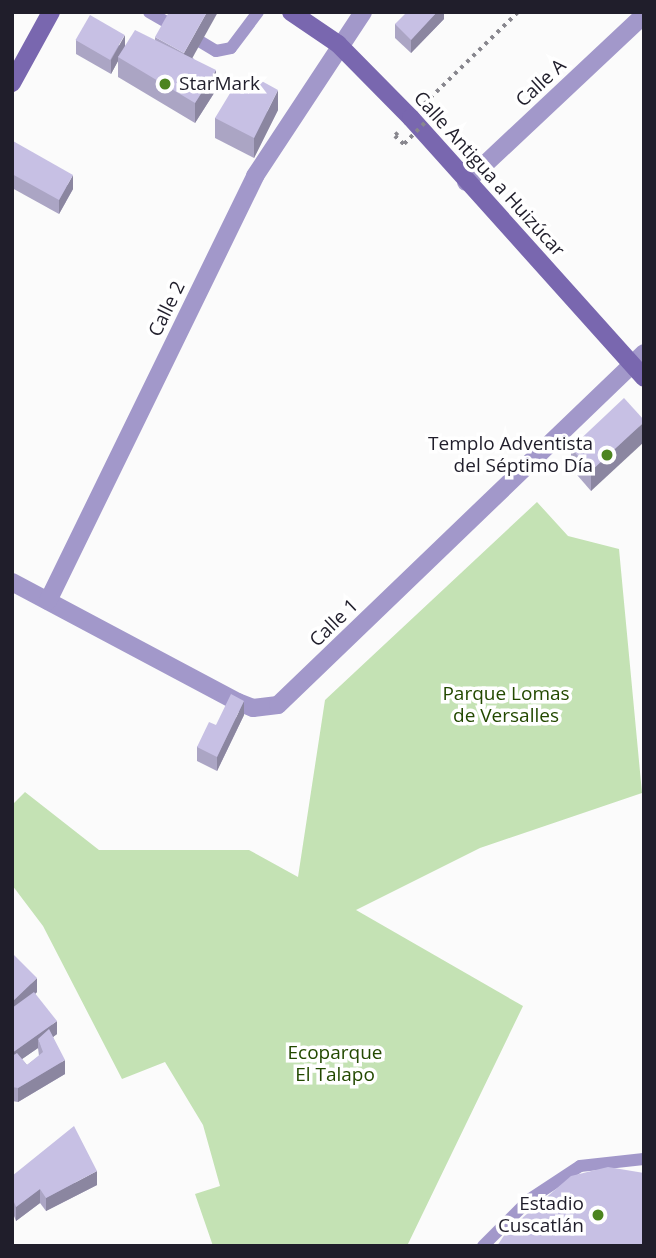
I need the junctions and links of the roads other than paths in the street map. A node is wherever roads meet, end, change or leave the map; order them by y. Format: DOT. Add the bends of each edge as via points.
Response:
graph roads {
  1 [pos="51,12"];
  2 [pos="149,12"];
  3 [pos="258,12"];
  4 [pos="291,12"];
  5 [pos="363,12"];
  6 [pos="644,15"];
  7 [pos="173,26"];
  8 [pos="201,42"];
  9 [pos="338,44"];
  10 [pos="12,83"];
  11 [pos="466,182"];
  12 [pos="640,365"];
  13 [pos="12,582"];
  14 [pos="48,601"];
  15 [pos="644,1159"];
  16 [pos="483,1246"];
  1 -- 10 [label="main road"];
  2 -- 7 [label="lane"];
  3 -- 8 [label="lane" via="231,48 216,51"];
  4 -- 9 [label="main road, Calle Antigua a Huizúcar"];
  5 -- 9 [label="street, Calle 2"];
  6 -- 11 [label="street, Calle A"];
  9 -- 11 [label="main road, Calle Antigua a Huizúcar" via="420,118"];
  9 -- 14 [label="street, Calle 2" via="255,176"];
  11 -- 12 [label="main road, Calle Antigua a Huizúcar"];
  12 -- 14 [label="street, Calle 1" via="278,705 253,708 238,702"];
  13 -- 14 [label="street, Calle 1"];
  15 -- 16 [label="lane" via="580,1166 530,1199"];
}
